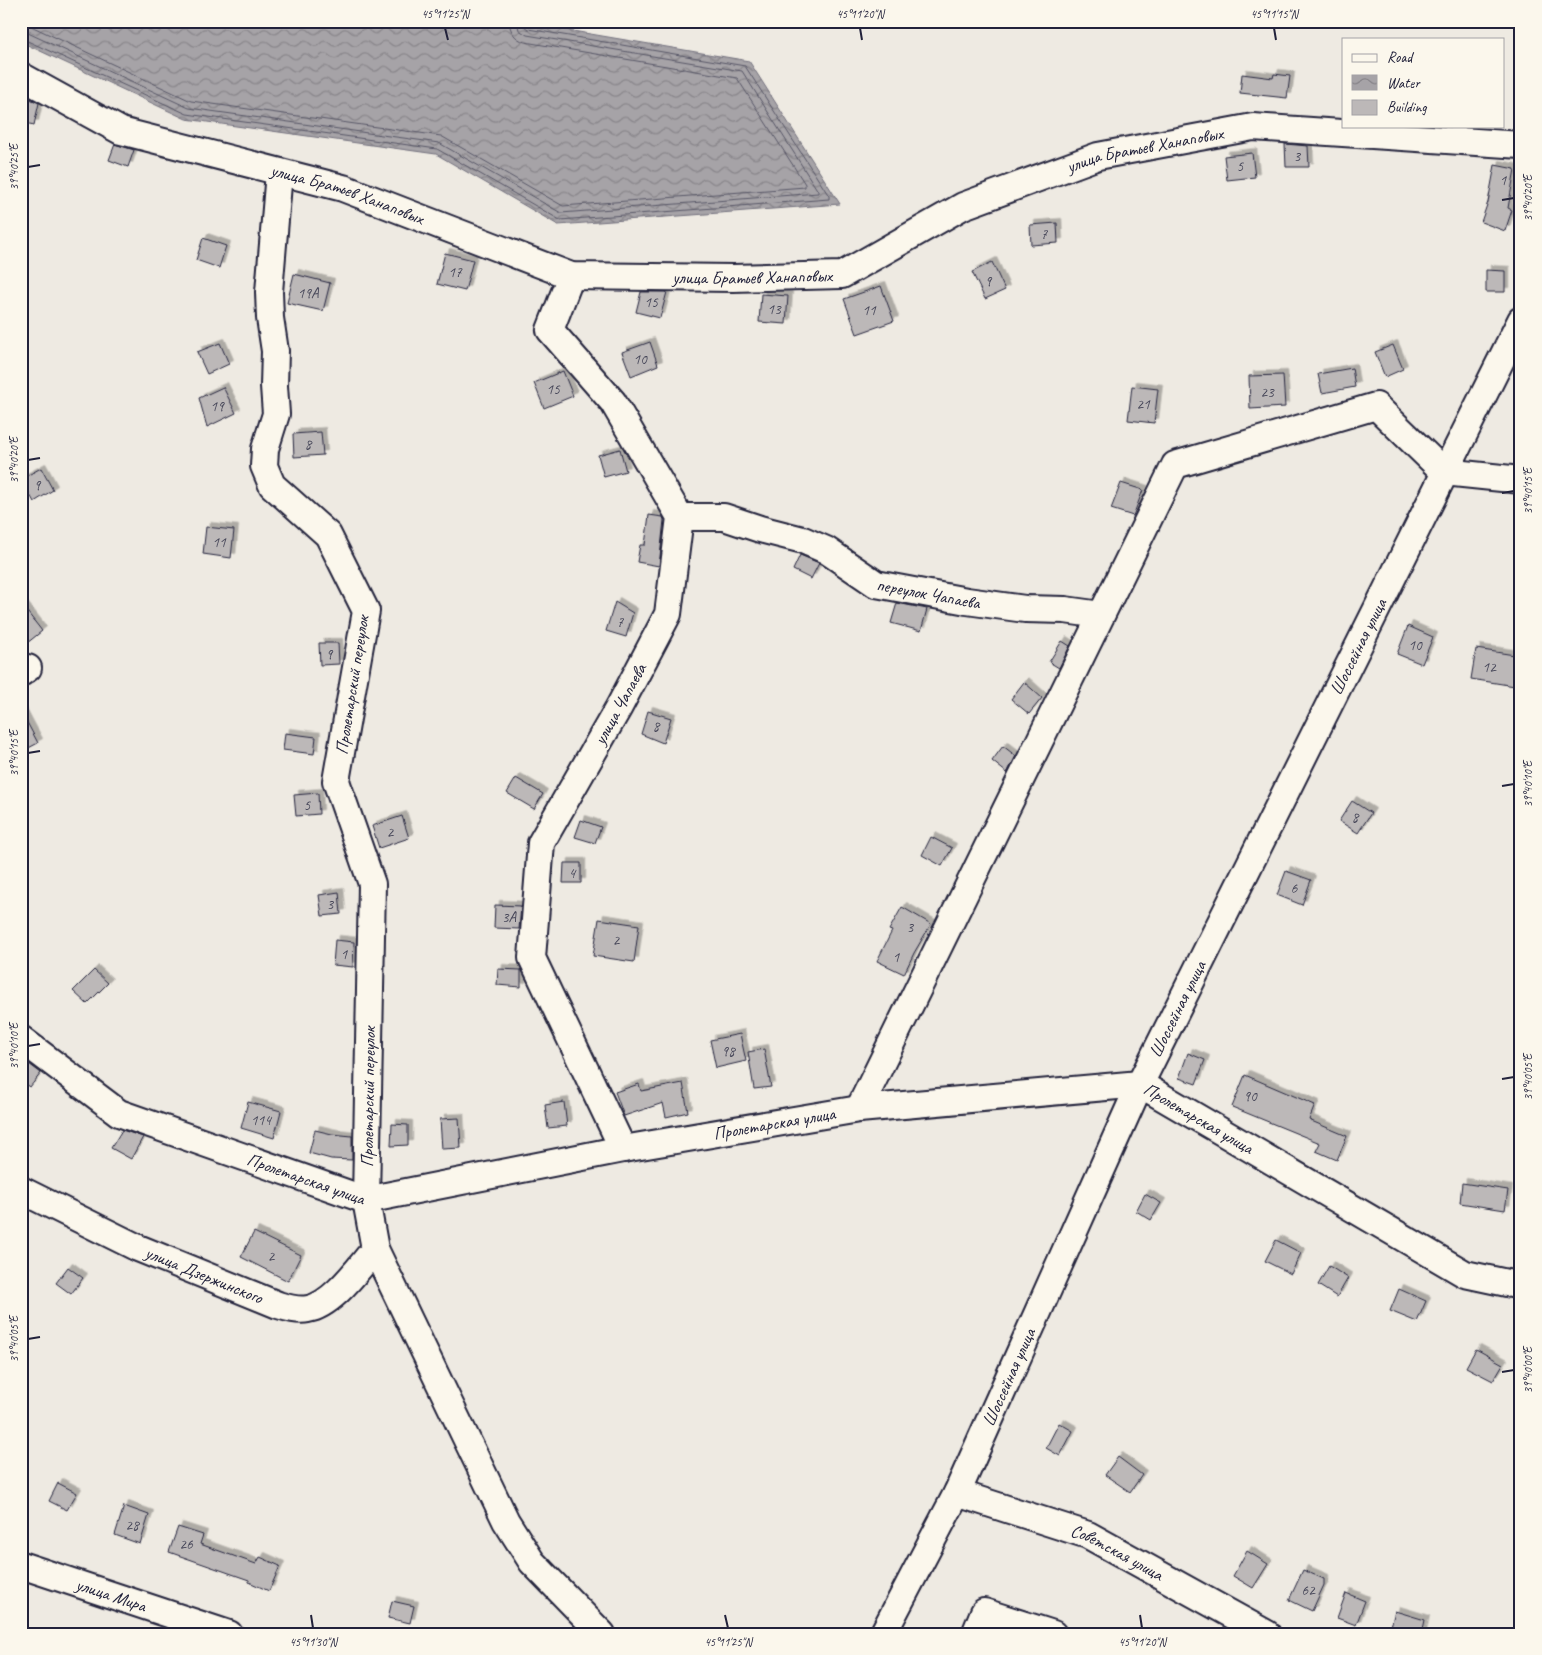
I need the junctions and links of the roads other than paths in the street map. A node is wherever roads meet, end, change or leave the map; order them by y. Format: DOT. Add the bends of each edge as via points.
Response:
graph roads {
  1 [pos="21,76"];
  2 [pos="1521,145"];
  3 [pos="279,172"];
  4 [pos="571,276"];
  5 [pos="1521,320"];
  6 [pos="1444,472"];
  7 [pos="1521,480"];
  8 [pos="680,517"];
  9 [pos="1101,615"];
  10 [pos="21,1039"];
  11 [pos="1140,1084"];
  12 [pos="859,1109"];
  13 [pos="623,1149"];
  14 [pos="21,1190"];
  15 [pos="366,1200"];
  16 [pos="375,1249"];
  17 [pos="1521,1286"];
  18 [pos="957,1493"];
  19 [pos="21,1564"];
  20 [pos="229,1634"];
  21 [pos="602,1634"];
  22 [pos="883,1634"];
  23 [pos="975,1634"];
  24 [pos="1053,1634"];
  25 [pos="1266,1634"];
  1 -- 3 [label="street, улица Братьев Ханаповых" via="121,131"];
  2 -- 4 [label="street, улица Братьев Ханаповых" via="1253,127 1098,156 962,206 842,275 733,278"];
  3 -- 4 [label="street, улица Братьев Ханаповых" via="343,188"];
  3 -- 15 [label="street, Пролетарский переулок" via="270,292 276,414 264,466 272,485 328,535 366,611 336,781 372,884"];
  4 -- 8 [label="street" via="550,330 613,402"];
  5 -- 6 [label="street, Шоссейная улица"];
  6 -- 7 [label="street"];
  6 -- 9 [label="street" via="1376,406 1175,465"];
  6 -- 11 [label="street, Шоссейная улица"];
  8 -- 9 [label="street, переулок Чапаева" via="724,518 803,540 826,550 876,584 967,602"];
  8 -- 13 [label="street, улица Чапаева" via="668,614 541,843 532,958"];
  9 -- 12 [label="street"];
  10 -- 15 [label="street, Пролетарская улица" via="119,1113"];
  11 -- 12 [label="street, Пролетарская улица"];
  11 -- 17 [label="street, Пролетарская улица" via="1465,1274"];
  11 -- 18 [label="street, Шоссейная улица"];
  12 -- 13 [label="street, Пролетарская улица"];
  13 -- 15 [label="street, Пролетарская улица"];
  14 -- 16 [label="street, улица Дзержинского" via="138,1248 294,1310 310,1309 328,1300"];
  15 -- 16 [label="street, Пролетарский переулок"];
  16 -- 21 [label="street, Пролетарский переулок" via="506,1521 532,1562"];
  18 -- 22 [label="street, Шоссейная улица"];
  18 -- 25 [label="street, Советская улица" via="1088,1535"];
  19 -- 20 [label="street, улица Мира"];
  23 -- 24 [label="street" via="984,1612"];
}
